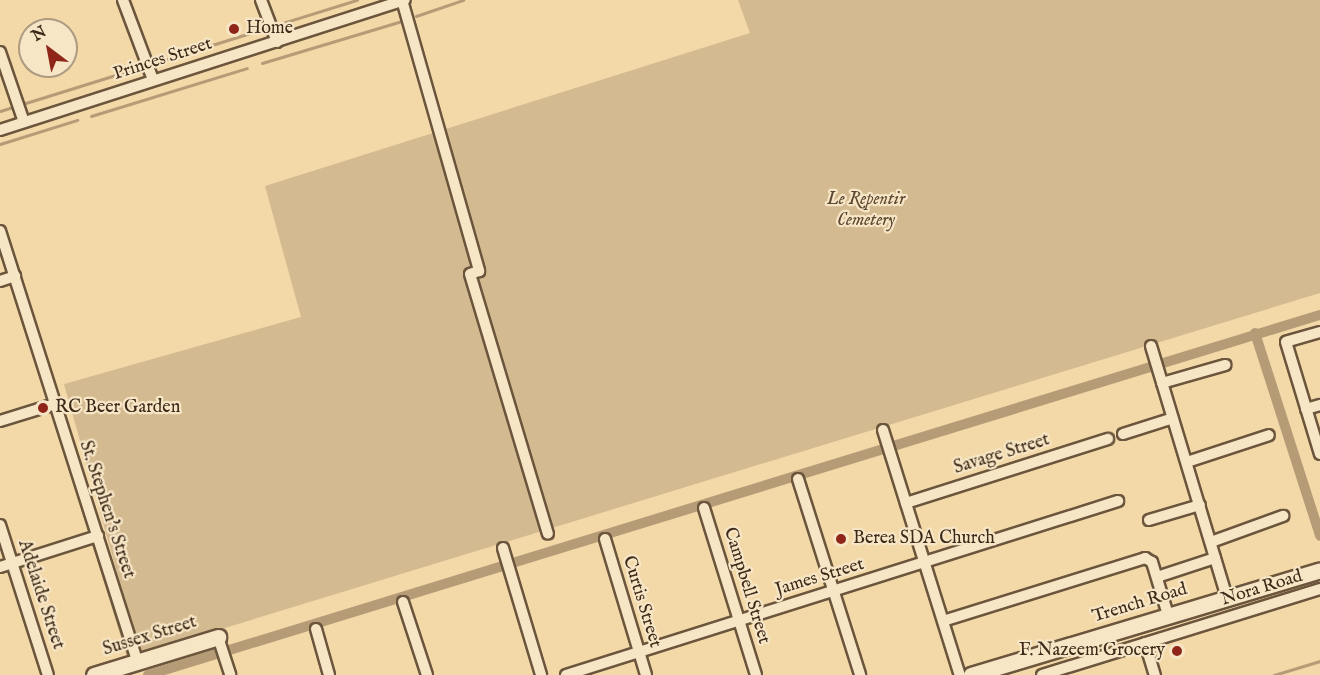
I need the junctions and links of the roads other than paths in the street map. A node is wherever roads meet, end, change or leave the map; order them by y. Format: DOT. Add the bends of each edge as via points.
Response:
graph roads {
  1 [pos="123,0"];
  2 [pos="261,0"];
  3 [pos="403,0"];
  4 [pos="275,38"];
  5 [pos="0,52"];
  6 [pos="152,77"];
  7 [pos="22,118"];
  8 [pos="0,129"];
  9 [pos="0,231"];
  10 [pos="15,276"];
  11 [pos="0,281"];
  12 [pos="1320,332"];
  13 [pos="1151,346"];
  14 [pos="1225,365"];
  15 [pos="1162,383"];
  16 [pos="55,404"];
  17 [pos="1320,405"];
  18 [pos="1306,409"];
  19 [pos="1173,418"];
  20 [pos="0,421"];
  21 [pos="884,433"];
  22 [pos="1123,434"];
  23 [pos="1269,435"];
  24 [pos="1108,440"];
  25 [pos="1320,452"];
  26 [pos="1187,462"];
  27 [pos="798,479"];
  28 [pos="1118,501"];
  29 [pos="906,503"];
  30 [pos="1200,504"];
  31 [pos="704,508"];
  32 [pos="1283,516"];
  33 [pos="1149,520"];
  34 [pos="0,525"];
  35 [pos="548,534"];
  36 [pos="98,536"];
  37 [pos="605,539"];
  38 [pos="1211,542"];
  39 [pos="503,548"];
  40 [pos="1215,558"];
  41 [pos="925,562"];
  42 [pos="12,563"];
  43 [pos="0,567"];
  44 [pos="1320,570"];
  45 [pos="1157,577"];
  46 [pos="833,591"];
  47 [pos="1319,592"];
  48 [pos="1227,598"];
  49 [pos="403,602"];
  50 [pos="1168,615"];
  51 [pos="739,621"];
  52 [pos="943,621"];
  53 [pos="316,629"];
  54 [pos="218,637"];
  55 [pos="1145,643"];
  56 [pos="639,652"];
  57 [pos="137,662"];
  58 [pos="116,672"];
  59 [pos="48,675"];
  60 [pos="94,675"];
  61 [pos="230,675"];
  62 [pos="329,675"];
  63 [pos="427,675"];
  64 [pos="541,675"];
  65 [pos="566,675"];
  66 [pos="646,675"];
  67 [pos="756,675"];
  68 [pos="860,675"];
  69 [pos="960,675"];
  70 [pos="971,675"];
  71 [pos="1042,675"];
  72 [pos="1155,675"];
  1 -- 6 [label="street"];
  2 -- 4 [label="street"];
  3 -- 4 [label="street, Princes Street"];
  3 -- 35 [label="street" via="479,271 470,274"];
  4 -- 6 [label="street, Princes Street"];
  5 -- 7 [label="street"];
  6 -- 7 [label="street, Princes Street"];
  7 -- 8 [label="street, Princes Street"];
  9 -- 10 [label="street, St. Stephen's Street"];
  10 -- 11 [label="street"];
  10 -- 16 [label="street, St. Stephen's Street"];
  12 -- 18 [label="street" via="1286,342"];
  13 -- 15 [label="street"];
  14 -- 15 [label="street"];
  15 -- 19 [label="street"];
  16 -- 20 [label="street"];
  16 -- 36 [label="street, St. Stephen's Street"];
  17 -- 18 [label="street"];
  18 -- 25 [label="street"];
  19 -- 22 [label="street"];
  19 -- 26 [label="street"];
  21 -- 29 [label="street"];
  23 -- 26 [label="street"];
  24 -- 29 [label="street, Savage Street"];
  26 -- 30 [label="street"];
  27 -- 46 [label="street"];
  28 -- 41 [label="street, James Street"];
  29 -- 41 [label="street"];
  30 -- 33 [label="street"];
  30 -- 38 [label="street"];
  31 -- 51 [label="street, Campbell Street"];
  32 -- 38 [label="street"];
  34 -- 42 [label="street, Adelaide Street"];
  36 -- 42 [label="street"];
  36 -- 57 [label="street, St. Stephen's Street"];
  37 -- 56 [label="street, Curtis Street"];
  38 -- 40 [label="street"];
  39 -- 64 [label="street"];
  40 -- 45 [label="street"];
  40 -- 48 [label="street"];
  41 -- 46 [label="street, James Street"];
  41 -- 52 [label="street"];
  42 -- 43 [label="street"];
  42 -- 59 [label="street, Adelaide Street"];
  44 -- 48 [label="street, Trench Road"];
  45 -- 50 [label="street"];
  45 -- 52 [label="street" via="1151,559 1141,558"];
  46 -- 51 [label="street, James Street"];
  46 -- 68 [label="street"];
  47 -- 55 [label="street, Nora Road"];
  48 -- 50 [label="street, Trench Road"];
  49 -- 63 [label="street"];
  50 -- 70 [label="street, Trench Road"];
  51 -- 56 [label="street, James Street"];
  51 -- 67 [label="street, Campbell Street"];
  52 -- 69 [label="street"];
  53 -- 62 [label="street"];
  54 -- 57 [label="street, Sussex Street"];
  54 -- 61 [label="street"];
  55 -- 71 [label="street, Nora Road"];
  55 -- 72 [label="street"];
  56 -- 65 [label="street, James Street"];
  56 -- 66 [label="street, Curtis Street"];
  57 -- 58 [label="street, Sussex Street"];
  58 -- 60 [label="street, Sussex Street"];
}
